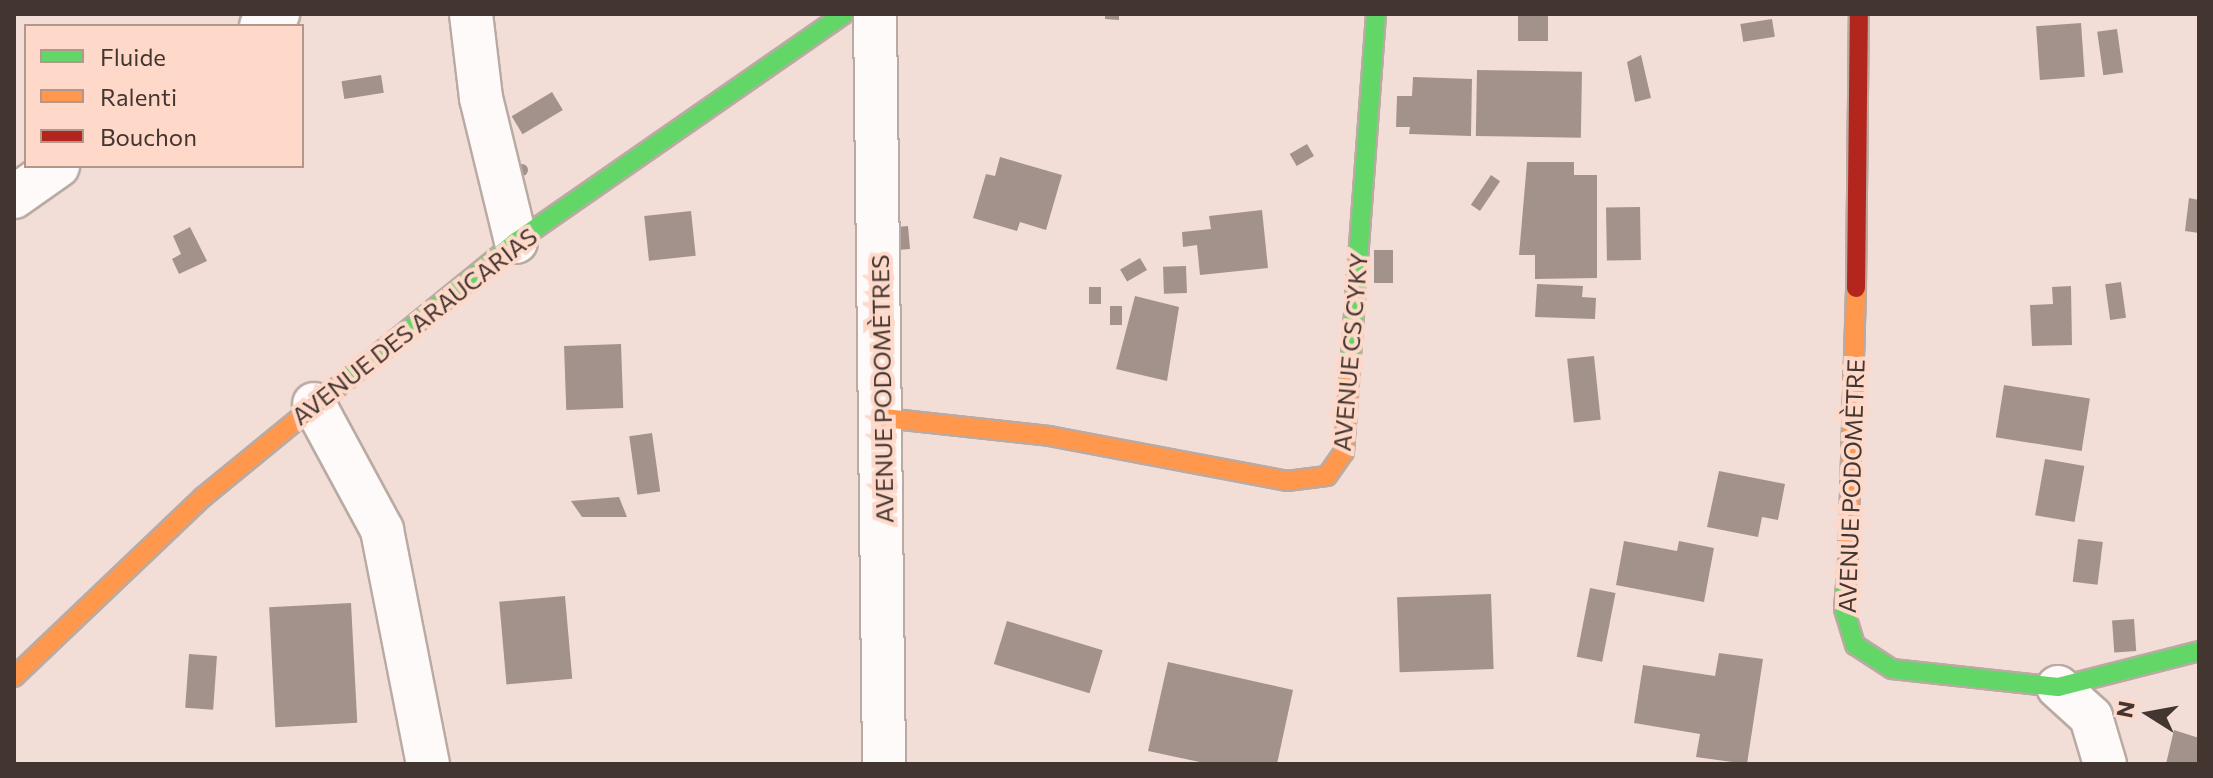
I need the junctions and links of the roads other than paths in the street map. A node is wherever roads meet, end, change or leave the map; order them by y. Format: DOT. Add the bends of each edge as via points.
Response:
graph roads {
  1 [pos="471,14"];
  2 [pos="844,14"];
  3 [pos="875,14"];
  4 [pos="1376,14"];
  5 [pos="1859,14"];
  6 [pos="55,168"];
  7 [pos="14,197"];
  8 [pos="516,242"];
  9 [pos="314,404"];
  10 [pos="884,418"];
  11 [pos="2199,651"];
  12 [pos="14,677"];
  13 [pos="2058,687"];
  14 [pos="428,764"];
  15 [pos="884,764"];
  16 [pos="2105,764"];
  1 -- 8 [label="street" via="481,98"];
  2 -- 8 [label="street, AVENUE DES ARAUCARIAS"];
  3 -- 10 [label="street, AVENUE PODOMÈTRES"];
  4 -- 10 [label="street, AVENUE CS CYKY" via="1339,466 1310,481 1287,481 1049,436"];
  5 -- 13 [label="street, AVENUE PODOMÈTRE" via="1847,631 1861,653 1892,669"];
  6 -- 7 [label="street"];
  8 -- 9 [label="street, AVENUE DES ARAUCARIAS"];
  9 -- 12 [label="street, AVENUE DES ARAUCARIAS" via="203,497"];
  9 -- 14 [label="street" via="382,530"];
  10 -- 15 [label="street, AVENUE PODOMÈTRES"];
  11 -- 13 [label="street, AVENUE PODOMÈTRE"];
  13 -- 16 [label="street" via="2091,717"];
}
